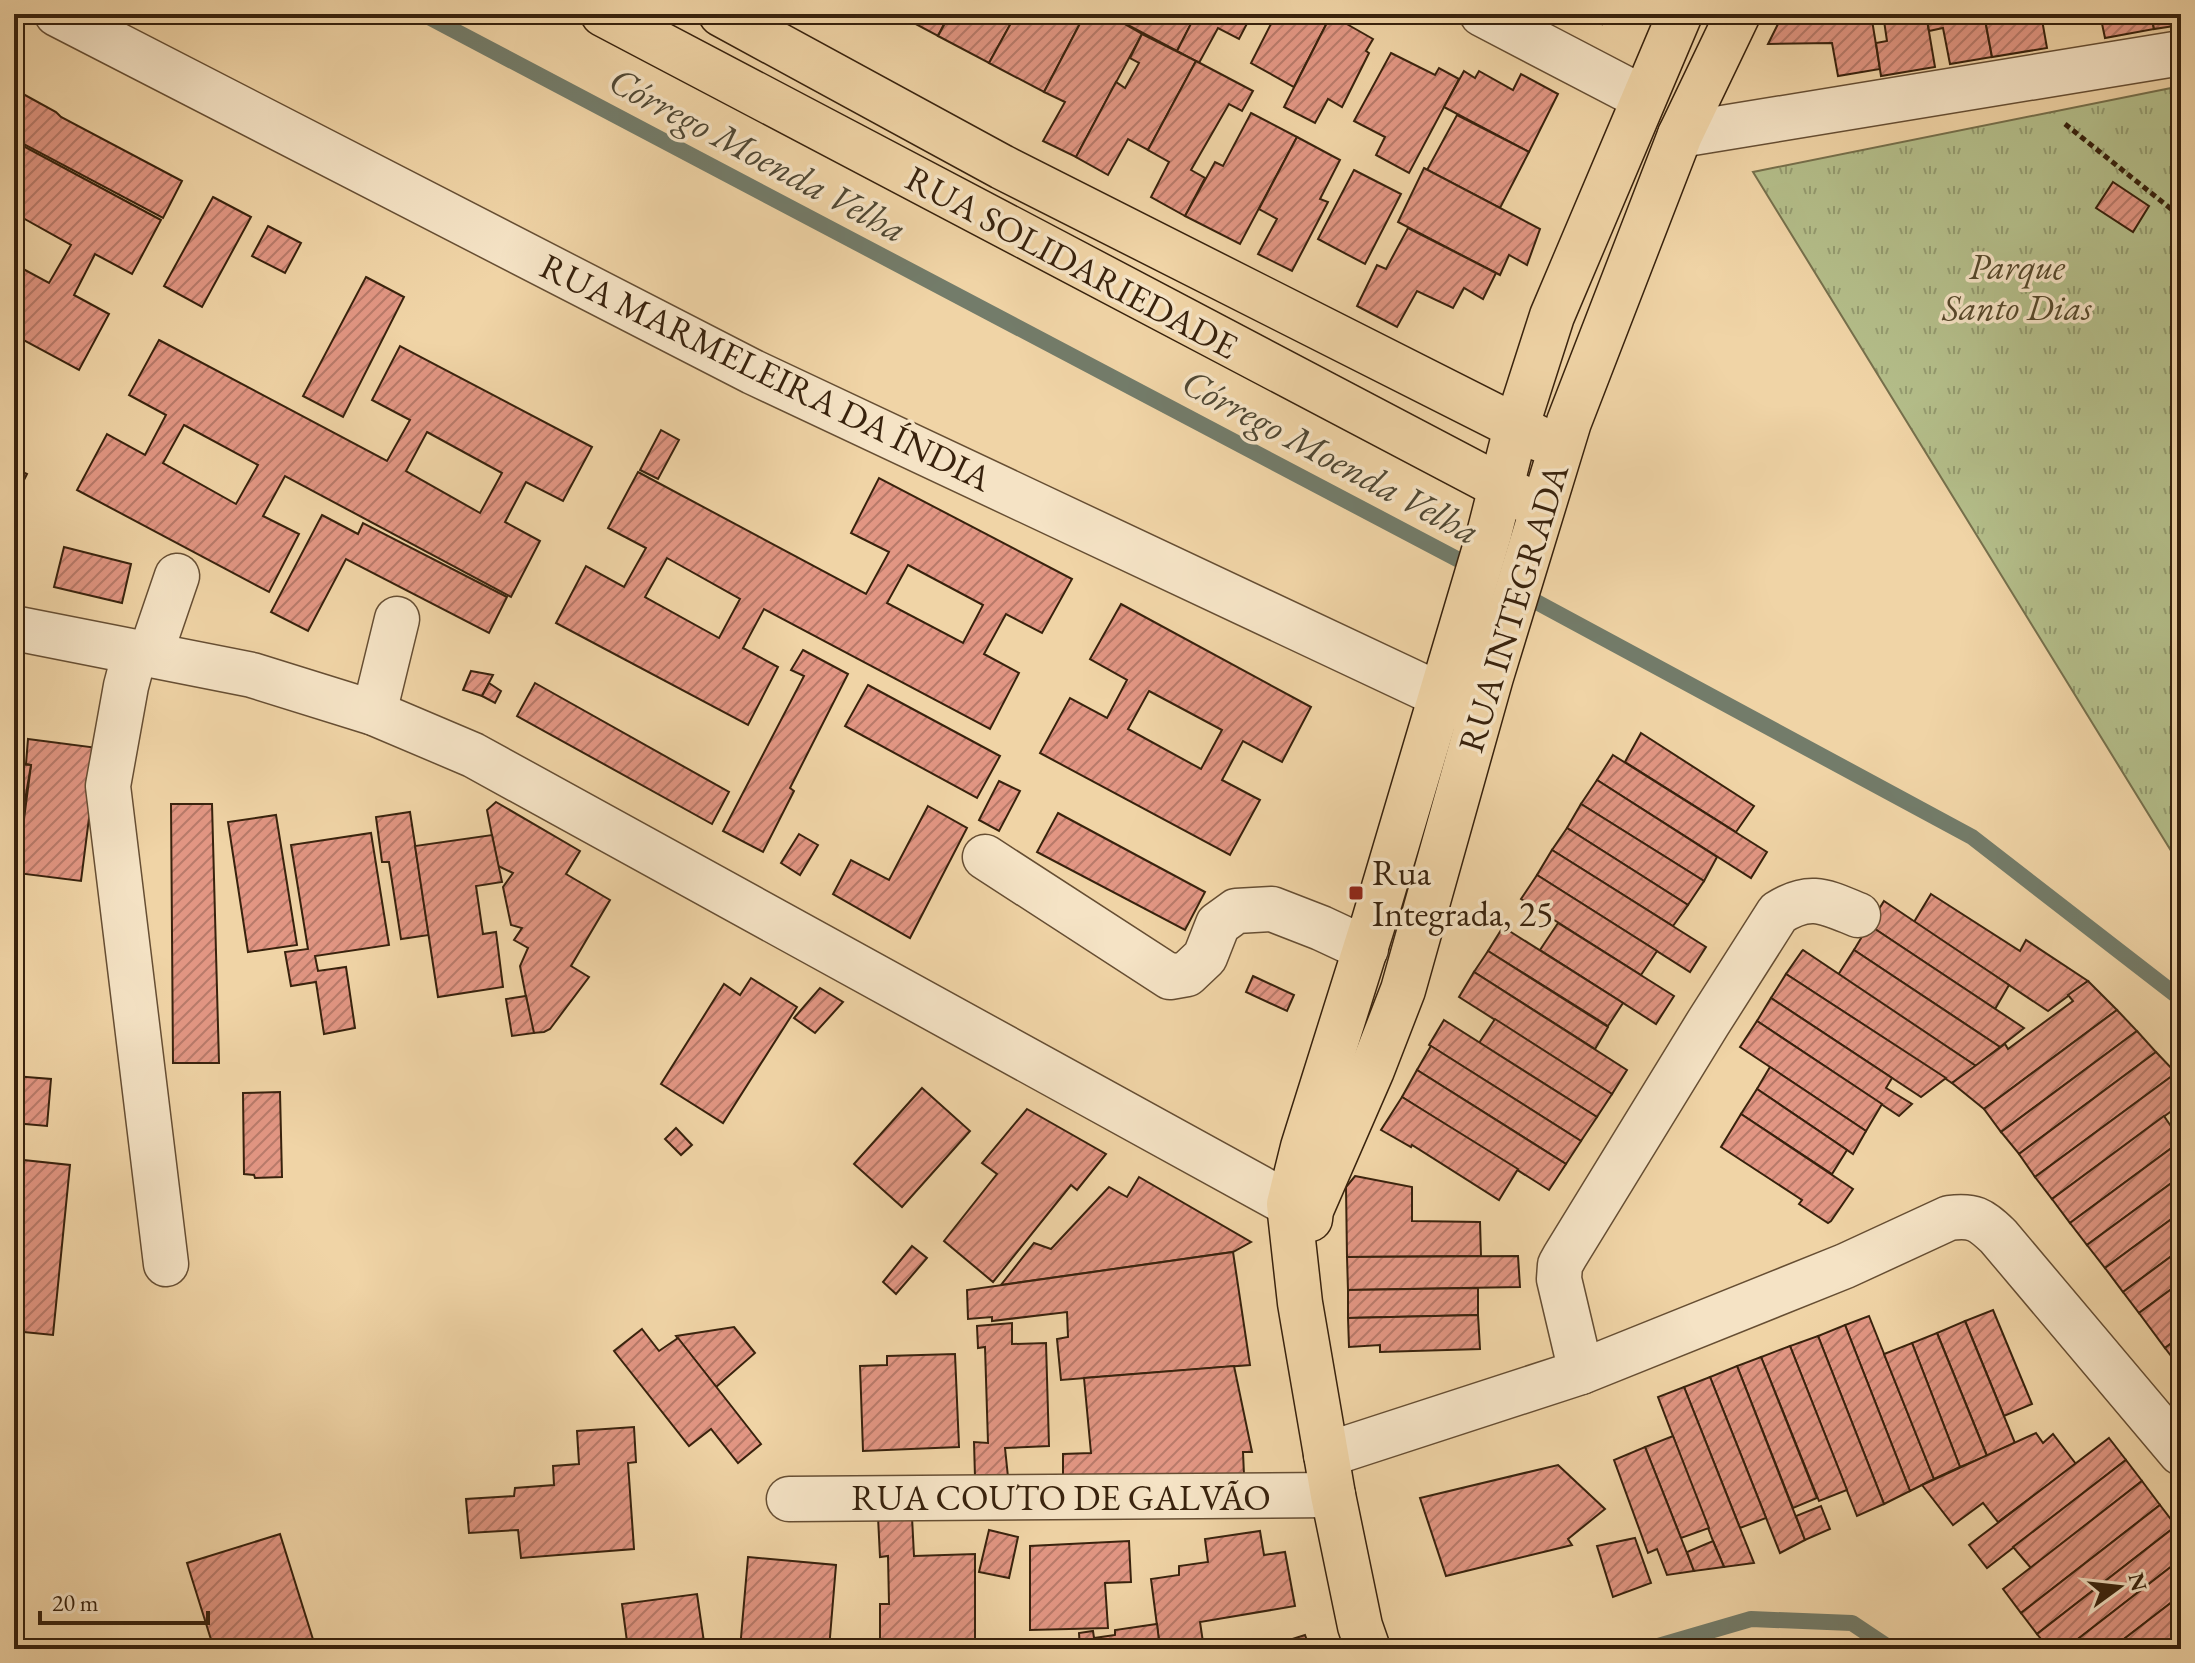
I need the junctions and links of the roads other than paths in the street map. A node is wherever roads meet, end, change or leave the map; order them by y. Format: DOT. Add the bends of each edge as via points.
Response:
graph roads {
  1 [pos="57,14"];
  2 [pos="603,14"];
  3 [pos="721,14"];
  4 [pos="1482,14"];
  5 [pos="1680,14"];
  6 [pos="1738,14"];
  7 [pos="2181,53"];
  8 [pos="1643,98"];
  9 [pos="1680,135"];
  10 [pos="1516,428"];
  11 [pos="1561,448"];
  12 [pos="1500,488"];
  13 [pos="1542,508"];
  14 [pos="177,576"];
  15 [pos="397,619"];
  16 [pos="14,628"];
  17 [pos="142,653"];
  18 [pos="1445,678"];
  19 [pos="1486,697"];
  20 [pos="374,713"];
  21 [pos="985,857"];
  22 [pos="1858,915"];
  23 [pos="1366,949"];
  24 [pos="1300,1207"];
  25 [pos="166,1264"];
  26 [pos="1581,1372"];
  27 [pos="2181,1453"];
  28 [pos="1330,1475"];
  29 [pos="789,1499"];
  30 [pos="1364,1638"];
  1 -- 18 [label="street, RUA MARMELEIRA DA ÍNDIA" via="753,372"];
  2 -- 12 [label="main road, RUA SOLIDARIEDADE"];
  3 -- 10 [label="main road, RUA SOLIDARIEDADE" via="1002,167"];
  4 -- 8 [label="street"];
  5 -- 8 [label="main road, RUA INTEGRADA"];
  6 -- 9 [label="main road, RUA INTEGRADA"];
  7 -- 9 [label="street"];
  8 -- 10 [label="main road, RUA INTEGRADA" via="1552,316"];
  9 -- 11 [label="main road, RUA INTEGRADA"];
  10 -- 11 [label="main road, RUA SOLIDARIEDADE"];
  10 -- 12 [label="main road, RUA INTEGRADA"];
  11 -- 13 [label="main road, RUA INTEGRADA"];
  12 -- 13 [label="main road, RUA SOLIDARIEDADE"];
  12 -- 18 [label="main road, RUA INTEGRADA"];
  13 -- 19 [label="main road, RUA INTEGRADA"];
  14 -- 17 [label="street"];
  15 -- 20 [label="street"];
  16 -- 17 [label="street"];
  17 -- 20 [label="street" via="252,675"];
  17 -- 25 [label="street" via="126,686 108,786"];
  18 -- 19 [label="street, RUA MARMELEIRA DA ÍNDIA"];
  18 -- 23 [label="main road, RUA INTEGRADA"];
  19 -- 24 [label="main road, RUA INTEGRADA" via="1403,990 1372,1070"];
  20 -- 24 [label="street" via="473,755"];
  21 -- 23 [label="street" via="1170,977 1187,974 1205,957 1218,924 1236,911 1272,909"];
  22 -- 26 [label="street" via="1821,900 1790,905 1778,913 1573,1243 1560,1265 1559,1279"];
  23 -- 24 [label="main road, RUA INTEGRADA" via="1303,1147"];
  24 -- 28 [label="main road" via="1300,1303"];
  26 -- 27 [label="street, RUA COUTO DE GALVÃO" via="1845,1266 1949,1218 1972,1217 1998,1236"];
  26 -- 28 [label="street, RUA COUTO DE GALVÃO"];
  28 -- 29 [label="street, RUA COUTO DE GALVÃO"];
  28 -- 30 [label="main road"];
}
